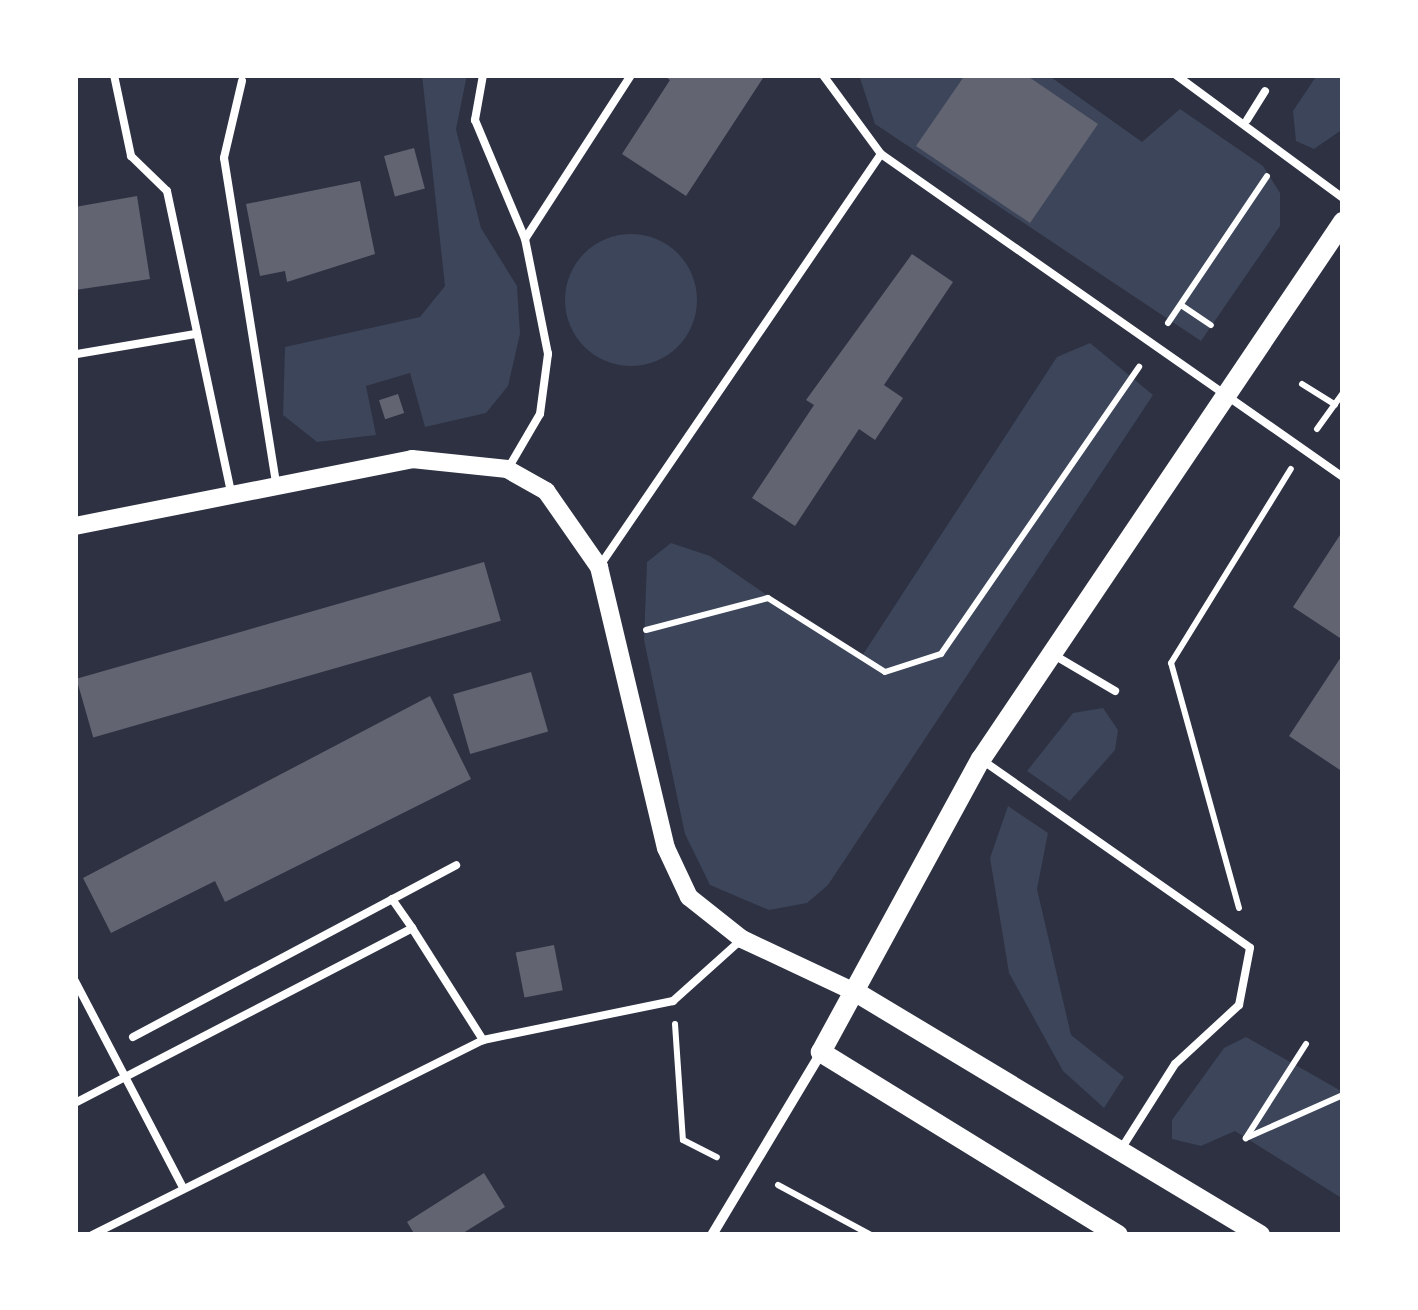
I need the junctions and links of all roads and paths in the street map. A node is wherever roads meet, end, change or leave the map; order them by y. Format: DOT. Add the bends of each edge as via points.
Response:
graph roads {
  1 [pos="114,75"];
  2 [pos="483,75"];
  3 [pos="631,75"];
  4 [pos="823,75"];
  5 [pos="1176,75"];
  6 [pos="242,81"];
  7 [pos="1265,92"];
  8 [pos="1247,120"];
  9 [pos="1284,150"];
  10 [pos="881,154"];
  11 [pos="1343,198"];
  12 [pos="1343,222"];
  13 [pos="524,238"];
  14 [pos="1181,305"];
  15 [pos="1210,324"];
  16 [pos="195,334"];
  17 [pos="1154,345"];
  18 [pos="78,354"];
  19 [pos="1302,384"];
  20 [pos="1343,393"];
  21 [pos="1221,394"];
  22 [pos="1334,405"];
  23 [pos="1302,450"];
  24 [pos="508,469"];
  25 [pos="1343,478"];
  26 [pos="277,487"];
  27 [pos="232,496"];
  28 [pos="75,526"];
  29 [pos="598,567"];
  30 [pos="616,638"];
  31 [pos="1050,652"];
  32 [pos="1115,691"];
  33 [pos="981,759"];
  34 [pos="456,865"];
  35 [pos="392,899"];
  36 [pos="412,928"];
  37 [pos="742,939"];
  38 [pos="1250,948"];
  39 [pos="75,980"];
  40 [pos="859,994"];
  41 [pos="673,1001"];
  42 [pos="133,1037"];
  43 [pos="483,1040"];
  44 [pos="1306,1044"];
  45 [pos="821,1052"];
  46 [pos="125,1076"];
  47 [pos="1343,1095"];
  48 [pos="75,1103"];
  49 [pos="1121,1149"];
  50 [pos="717,1157"];
  51 [pos="778,1186"];
  52 [pos="183,1188"];
  53 [pos="92,1235"];
  54 [pos="712,1235"];
  55 [pos="870,1235"];
  56 [pos="1118,1235"];
  57 [pos="1260,1235"];
  1 -- 16 [label="lane" via="131,156 167,191"];
  2 -- 13 [label="lane" via="475,120"];
  3 -- 13 [label="lane"];
  4 -- 10 [label="lane"];
  5 -- 8 [label="lane"];
  6 -- 26 [label="lane" via="224,158"];
  7 -- 8 [label="lane"];
  8 -- 9 [label="lane"];
  9 -- 11 [label="lane"];
  9 -- 14 [label="path"];
  10 -- 17 [label="lane"];
  10 -- 29 [label="lane"];
  12 -- 21 [label="main road"];
  13 -- 24 [label="lane" via="548,354 540,414"];
  14 -- 15 [label="path"];
  14 -- 17 [label="path"];
  16 -- 18 [label="lane"];
  16 -- 27 [label="lane"];
  17 -- 21 [label="lane"];
  17 -- 30 [label="path" via="941,654 885,672 768,598"];
  19 -- 22 [label="path"];
  20 -- 22 [label="path"];
  21 -- 23 [label="lane"];
  21 -- 31 [label="main road"];
  22 -- 23 [label="path"];
  23 -- 25 [label="lane"];
  23 -- 38 [label="path" via="1172,662"];
  24 -- 26 [label="street" via="412,459"];
  24 -- 29 [label="street" via="577,524"];
  26 -- 27 [label="street"];
  27 -- 28 [label="street"];
  29 -- 30 [label="street"];
  30 -- 37 [label="street" via="666,848 688,897"];
  31 -- 32 [label="lane"];
  31 -- 33 [label="main road"];
  33 -- 38 [label="lane"];
  33 -- 40 [label="main road"];
  34 -- 35 [label="lane"];
  35 -- 36 [label="lane"];
  35 -- 42 [label="lane"];
  36 -- 43 [label="lane"];
  36 -- 46 [label="lane"];
  37 -- 40 [label="street"];
  37 -- 41 [label="lane"];
  38 -- 49 [label="lane" via="1239,1005 1175,1064"];
  39 -- 46 [label="lane"];
  40 -- 45 [label="main road"];
  40 -- 49 [label="main road"];
  41 -- 43 [label="lane"];
  41 -- 50 [label="path" via="683,1140"];
  43 -- 52 [label="lane"];
  44 -- 47 [label="path" via="1246,1138"];
  45 -- 54 [label="street"];
  45 -- 56 [label="main road"];
  46 -- 48 [label="lane"];
  46 -- 52 [label="lane"];
  49 -- 57 [label="main road"];
  51 -- 55 [label="path"];
  52 -- 53 [label="lane"];
}
